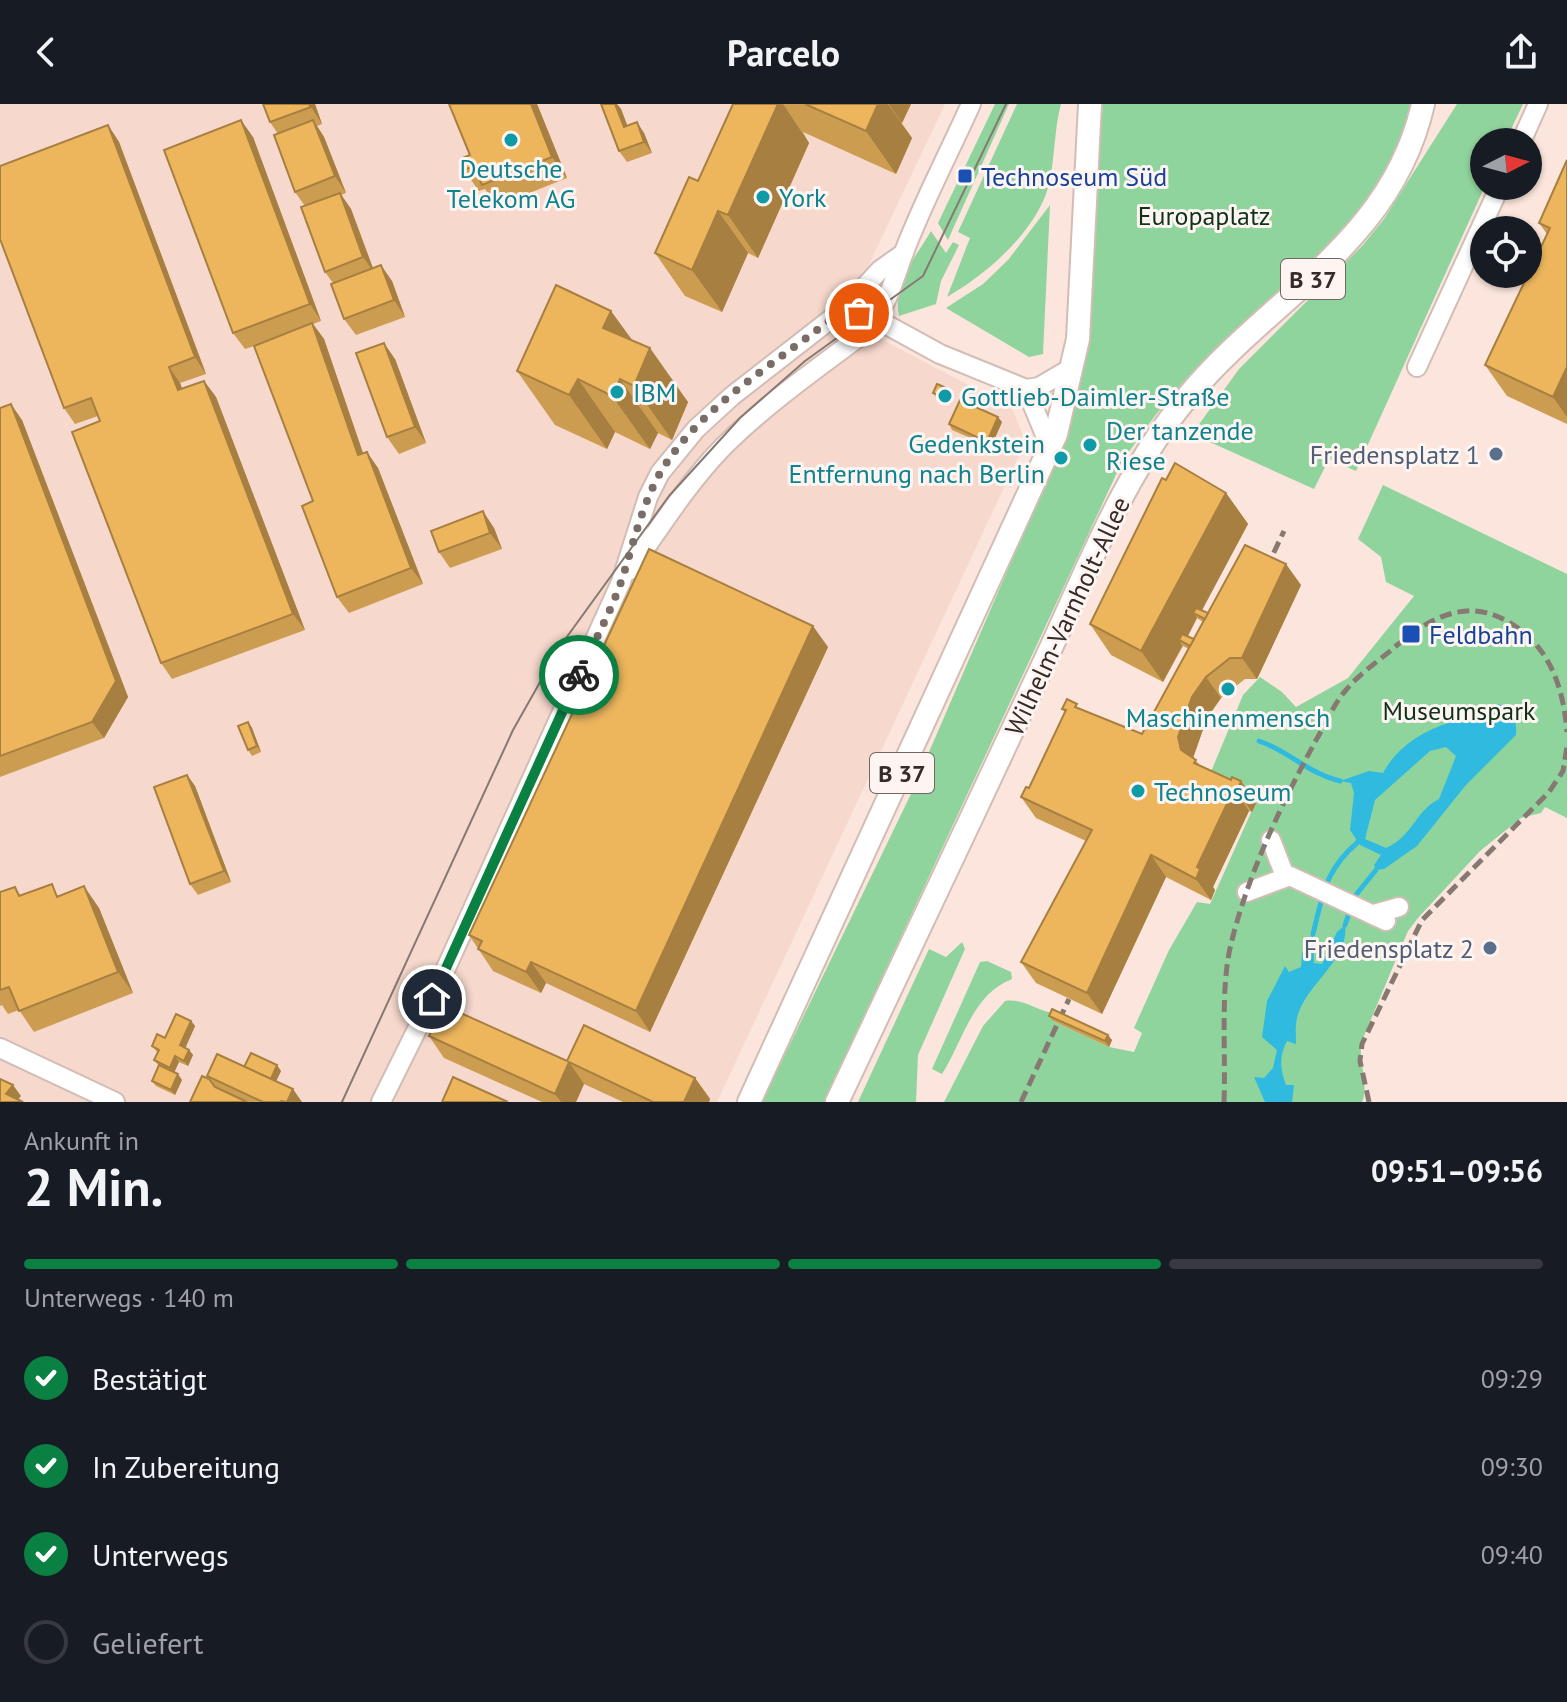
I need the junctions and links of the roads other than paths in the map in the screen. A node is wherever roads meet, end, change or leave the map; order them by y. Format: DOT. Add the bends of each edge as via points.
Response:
graph roads {
  1 [pos="971,104"];
  2 [pos="1090,104"];
  3 [pos="1423,104"];
  4 [pos="1538,104"];
  5 [pos="1527,128"];
  6 [pos="1494,200"];
  7 [pos="904,253"];
  8 [pos="841,311"];
  9 [pos="876,319"];
  10 [pos="1073,367"];
  11 [pos="1417,367"];
  12 [pos="1026,389"];
  13 [pos="1051,449"];
  14 [pos="660,473"];
  15 [pos="679,498"];
  16 [pos="621,582"];
  17 [pos="1271,840"];
  18 [pos="1288,876"];
  19 [pos="1247,892"];
  20 [pos="1387,914"];
  21 [pos="0,1048"];
  22 [pos="115,1102"];
  23 [pos="381,1102"];
  24 [pos="749,1102"];
  25 [pos="837,1102"];
  1 -- 7 [label="street"];
  2 -- 10 [label="main road, B 37"];
  3 -- 25 [label="main road, Wilhelm-Varnholt-Allee / B 37" via="1394,180 1365,224 1317,276 1192,391 1155,440 1102,541"];
  4 -- 5 [label="street"];
  6 -- 11 [label="street"];
  7 -- 8 [label="street"];
  7 -- 9 [label="street" via="895,286"];
  8 -- 9 [label="street"];
  8 -- 14 [label="street" via="732,396"];
  9 -- 12 [label="street" via="940,354"];
  9 -- 15 [label="street" via="748,424"];
  10 -- 12 [label="street"];
  10 -- 13 [label="main road, B 37"];
  12 -- 13 [label="street"];
  13 -- 24 [label="main road, B 37"];
  14 -- 15 [label="street" via="664,491"];
  14 -- 16 [label="street"];
  15 -- 16 [label="street"];
  16 -- 23 [label="street"];
  17 -- 18 [label="street"];
  18 -- 19 [label="street"];
  18 -- 20 [label="street"];
  21 -- 22 [label="street"];
}
